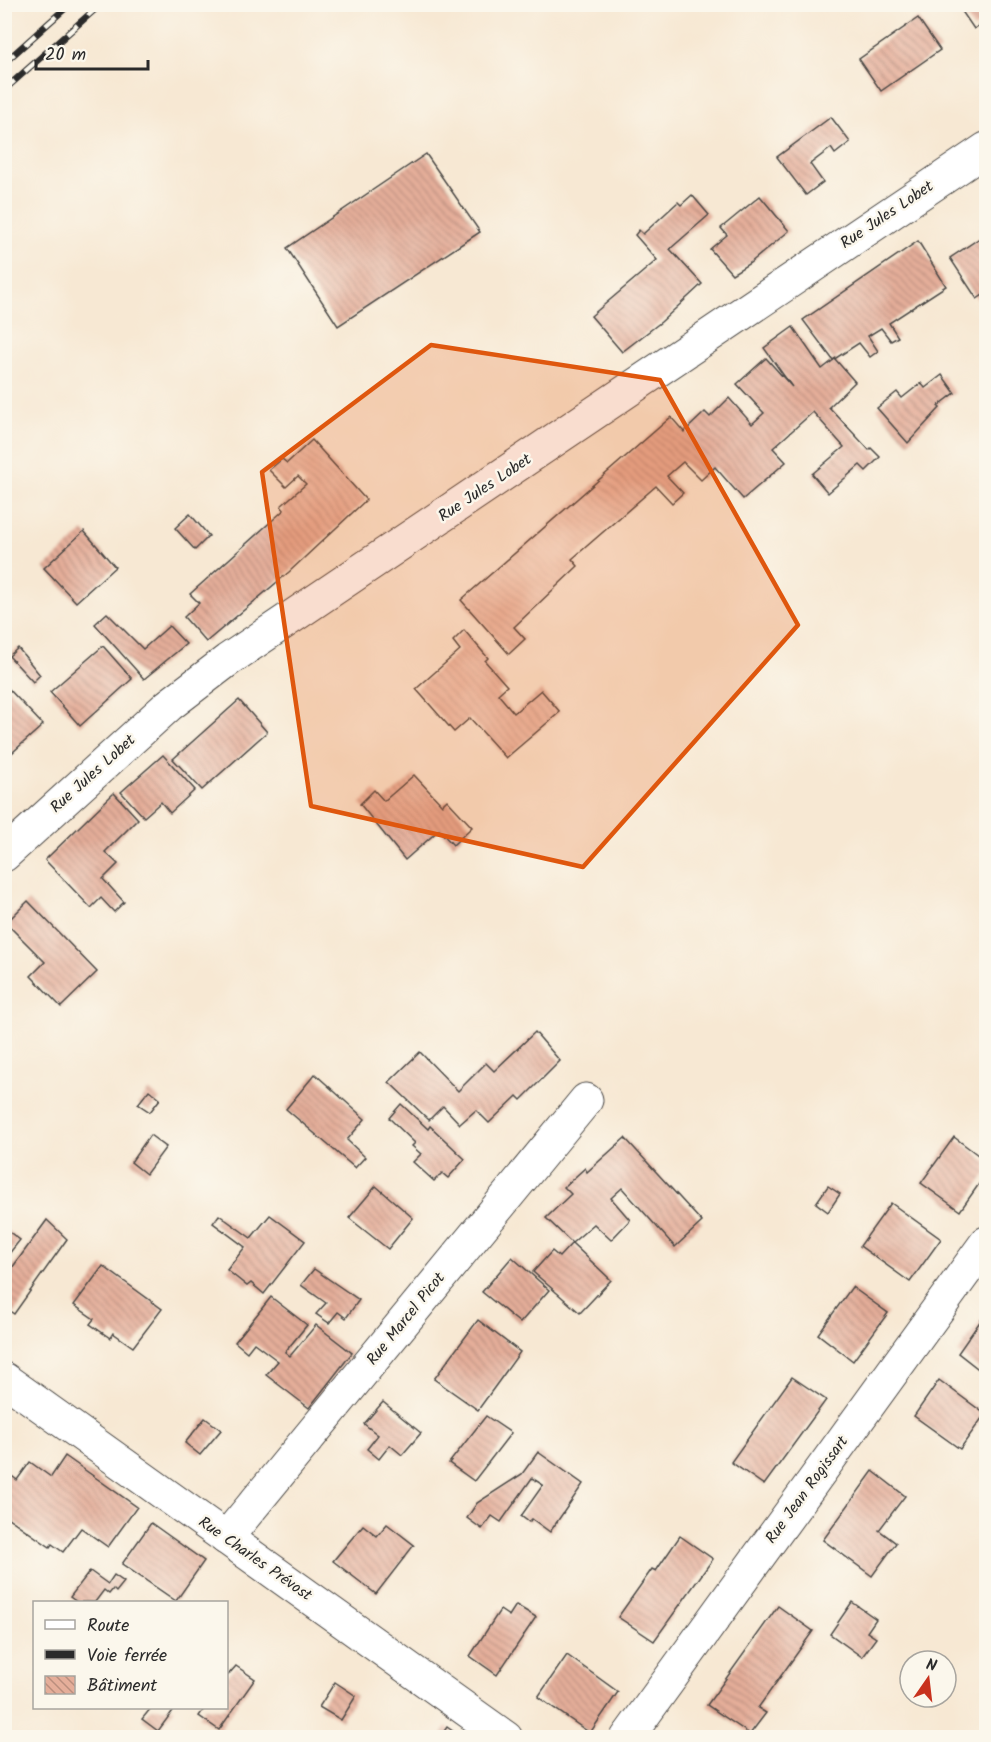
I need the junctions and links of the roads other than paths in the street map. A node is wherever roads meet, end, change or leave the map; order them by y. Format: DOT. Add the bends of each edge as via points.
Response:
graph roads {
  1 [pos="987,149"];
  2 [pos="4,855"];
  3 [pos="586,1100"];
  4 [pos="987,1243"];
  5 [pos="4,1379"];
  6 [pos="226,1538"];
  7 [pos="506,1737"];
  8 [pos="627,1737"];
  1 -- 2 [label="street, Rue Jules Lobet" via="228,660 169,705"];
  3 -- 6 [label="street, Rue Marcel Picot"];
  4 -- 8 [label="street, Rue Jean Rogissart"];
  5 -- 6 [label="street, Rue Charles Prévost"];
  6 -- 7 [label="street, Rue Charles Prévost"];
}
